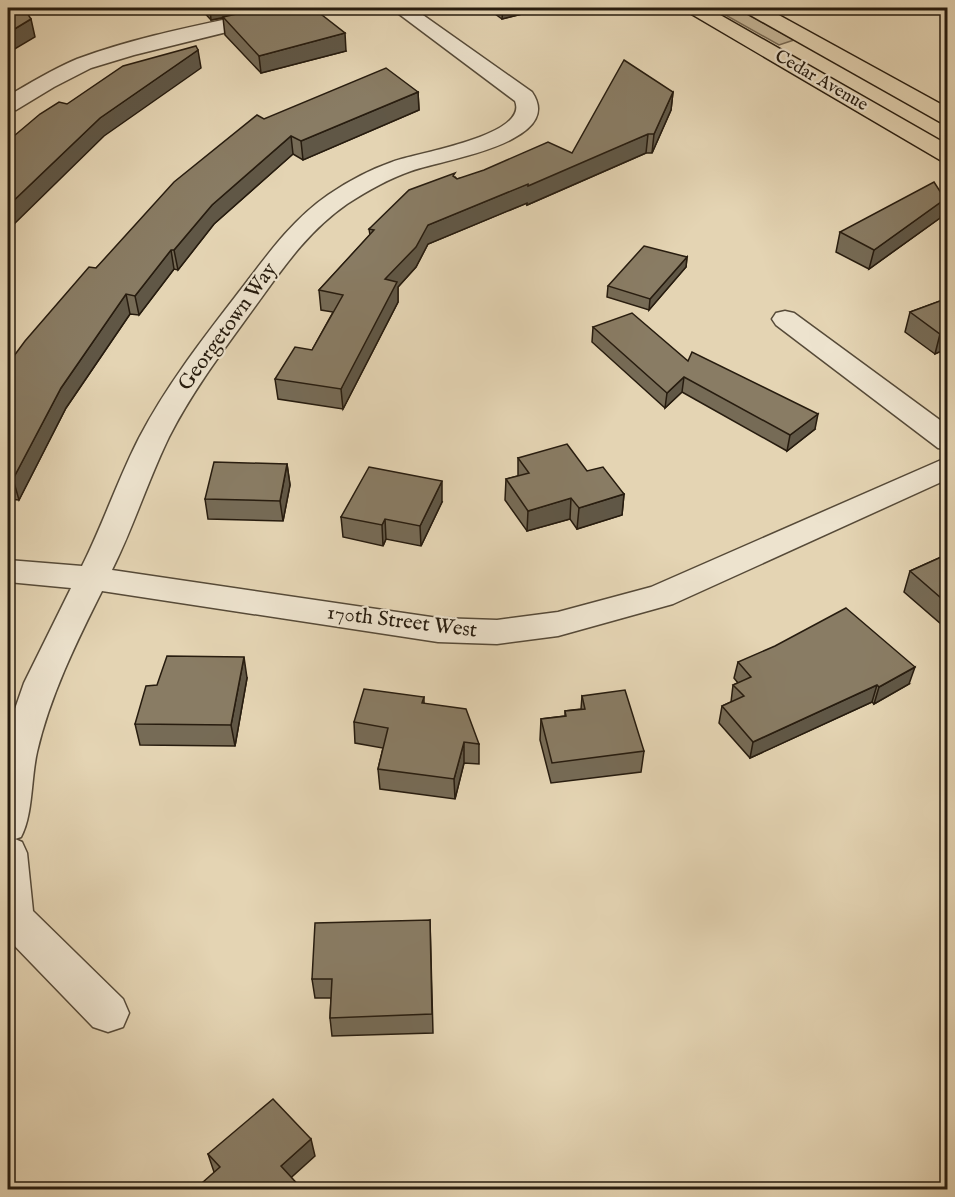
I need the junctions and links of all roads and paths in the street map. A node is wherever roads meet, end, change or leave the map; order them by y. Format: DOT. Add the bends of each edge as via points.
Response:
graph roads {
  1 [pos="301,8"];
  2 [pos="401,8"];
  3 [pos="695,8"];
  4 [pos="752,8"];
  5 [pos="8,105"];
  6 [pos="948,117"];
  7 [pos="948,155"];
  8 [pos="785,319"];
  9 [pos="948,441"];
  10 [pos="948,468"];
  11 [pos="8,571"];
  12 [pos="91,578"];
  13 [pos="8,826"];
  14 [pos="8,853"];
  15 [pos="108,1013"];
  1 -- 5 [label="street" via="84,64"];
  2 -- 12 [label="street, Georgetown Way" via="524,97 528,113 524,121 499,137 400,167 369,181 316,215 291,241 173,402"];
  3 -- 7 [label="main road, Cedar Avenue"];
  4 -- 6 [label="main road, Cedar Avenue"];
  8 -- 9 [label="street"];
  10 -- 12 [label="street, 170th Street West" via="661,596 558,624 497,632 438,630"];
  11 -- 12 [label="street, 170th Street West"];
  12 -- 13 [label="street, Georgetown Way" via="26,723 15,761"];
  14 -- 15 [label="street" via="13,918"];
}
